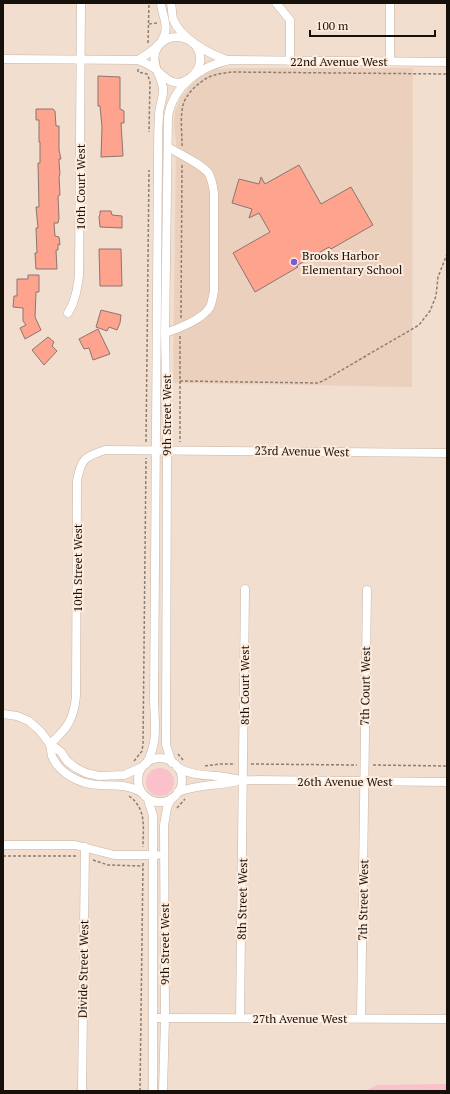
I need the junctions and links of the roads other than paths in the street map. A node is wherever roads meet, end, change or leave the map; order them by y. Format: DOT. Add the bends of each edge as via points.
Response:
graph roads {
  1 [pos="81,3"];
  2 [pos="161,3"];
  3 [pos="171,3"];
  4 [pos="276,3"];
  5 [pos="390,3"];
  6 [pos="193,42"];
  7 [pos="160,44"];
  8 [pos="3,59"];
  9 [pos="81,59"];
  10 [pos="138,60"];
  11 [pos="230,60"];
  12 [pos="290,61"];
  13 [pos="390,61"];
  14 [pos="447,62"];
  15 [pos="159,73"];
  16 [pos="194,75"];
  17 [pos="168,147"];
  18 [pos="68,314"];
  19 [pos="166,333"];
  20 [pos="156,450"];
  21 [pos="167,450"];
  22 [pos="447,452"];
  23 [pos="245,589"];
  24 [pos="367,590"];
  25 [pos="3,714"];
  26 [pos="50,744"];
  27 [pos="144,765"];
  28 [pos="175,765"];
  29 [pos="243,780"];
  30 [pos="364,781"];
  31 [pos="447,782"];
  32 [pos="178,792"];
  33 [pos="145,796"];
  34 [pos="171,799"];
  35 [pos="3,845"];
  36 [pos="85,847"];
  37 [pos="154,855"];
  38 [pos="164,855"];
  39 [pos="154,1018"];
  40 [pos="165,1018"];
  41 [pos="240,1018"];
  42 [pos="361,1018"];
  43 [pos="447,1019"];
  44 [pos="82,1091"];
  45 [pos="153,1091"];
  46 [pos="163,1091"];
  1 -- 9 [label="street"];
  2 -- 7 [label="street" via="166,33"];
  3 -- 6 [label="street" via="173,19"];
  4 -- 12 [label="street" via="290,20"];
  5 -- 13 [label="street"];
  6 -- 7 [label="street" via="180,36 166,39"];
  6 -- 11 [label="street, 22nd Avenue West" via="210,53"];
  6 -- 16 [label="street" via="200,58 199,67"];
  7 -- 10 [label="street"];
  7 -- 15 [label="street" via="154,58"];
  8 -- 9 [label="street"];
  9 -- 10 [label="street"];
  9 -- 18 [label="street, 10th Court West" via="79,276 76,296"];
  10 -- 15 [label="street"];
  11 -- 12 [label="street, 22nd Avenue West"];
  11 -- 16 [label="street, 22nd Avenue West" via="211,65"];
  12 -- 13 [label="street, 22nd Avenue West"];
  13 -- 14 [label="street, 22nd Avenue West"];
  15 -- 16 [label="street" via="164,78 176,82"];
  15 -- 20 [label="street, 9th Street West" via="164,90 159,114 158,158"];
  16 -- 17 [label="street, 9th Street West" via="180,91 170,109"];
  17 -- 19 [label="street, 9th Street West"];
  17 -- 19 [label="street" via="207,172 211,179 214,193 214,291 210,307 203,314"];
  19 -- 21 [label="street, 9th Street West"];
  20 -- 21 [label="street, 23rd Avenue West"];
  20 -- 26 [label="street, 10th Street West" via="105,450 83,460 79,471 76,696 72,718"];
  20 -- 27 [label="street, 9th Street West" via="156,734 152,751"];
  21 -- 22 [label="street, 23rd Avenue West"];
  21 -- 28 [label="street, 9th Street West" via="166,745"];
  23 -- 29 [label="street, 8th Court West"];
  24 -- 30 [label="street, 7th Court West"];
  25 -- 26 [label="street" via="29,721"];
  26 -- 27 [label="street" via="76,768 98,776 124,775"];
  26 -- 33 [label="street" via="53,757 60,768 77,780 99,786 131,787"];
  27 -- 28 [label="street" via="159,759"];
  27 -- 33 [label="street" via="138,783"];
  28 -- 29 [label="street, 26th Avenue West" via="195,775"];
  28 -- 32 [label="street" via="182,779"];
  29 -- 30 [label="street, 26th Avenue West"];
  29 -- 32 [label="street, 26th Avenue West" via="221,785 195,786"];
  29 -- 41 [label="street, 8th Street West"];
  30 -- 31 [label="street, 26th Avenue West"];
  30 -- 42 [label="street, 7th Street West"];
  32 -- 34 [label="street"];
  33 -- 34 [label="street" via="160,802"];
  33 -- 37 [label="street, 9th Street West" via="153,816"];
  34 -- 38 [label="street, 9th Street West" via="165,816"];
  35 -- 36 [label="street"];
  36 -- 37 [label="street" via="114,855"];
  36 -- 44 [label="street, Divide Street West"];
  37 -- 38 [label="street"];
  37 -- 39 [label="street, 9th Street West"];
  38 -- 40 [label="street, 9th Street West"];
  39 -- 40 [label="street, 27th Avenue West"];
  39 -- 45 [label="street, 9th Street West"];
  40 -- 41 [label="street, 27th Avenue West"];
  40 -- 46 [label="street, 9th Street West"];
  41 -- 42 [label="street, 27th Avenue West"];
  42 -- 43 [label="street, 27th Avenue West"];
}
